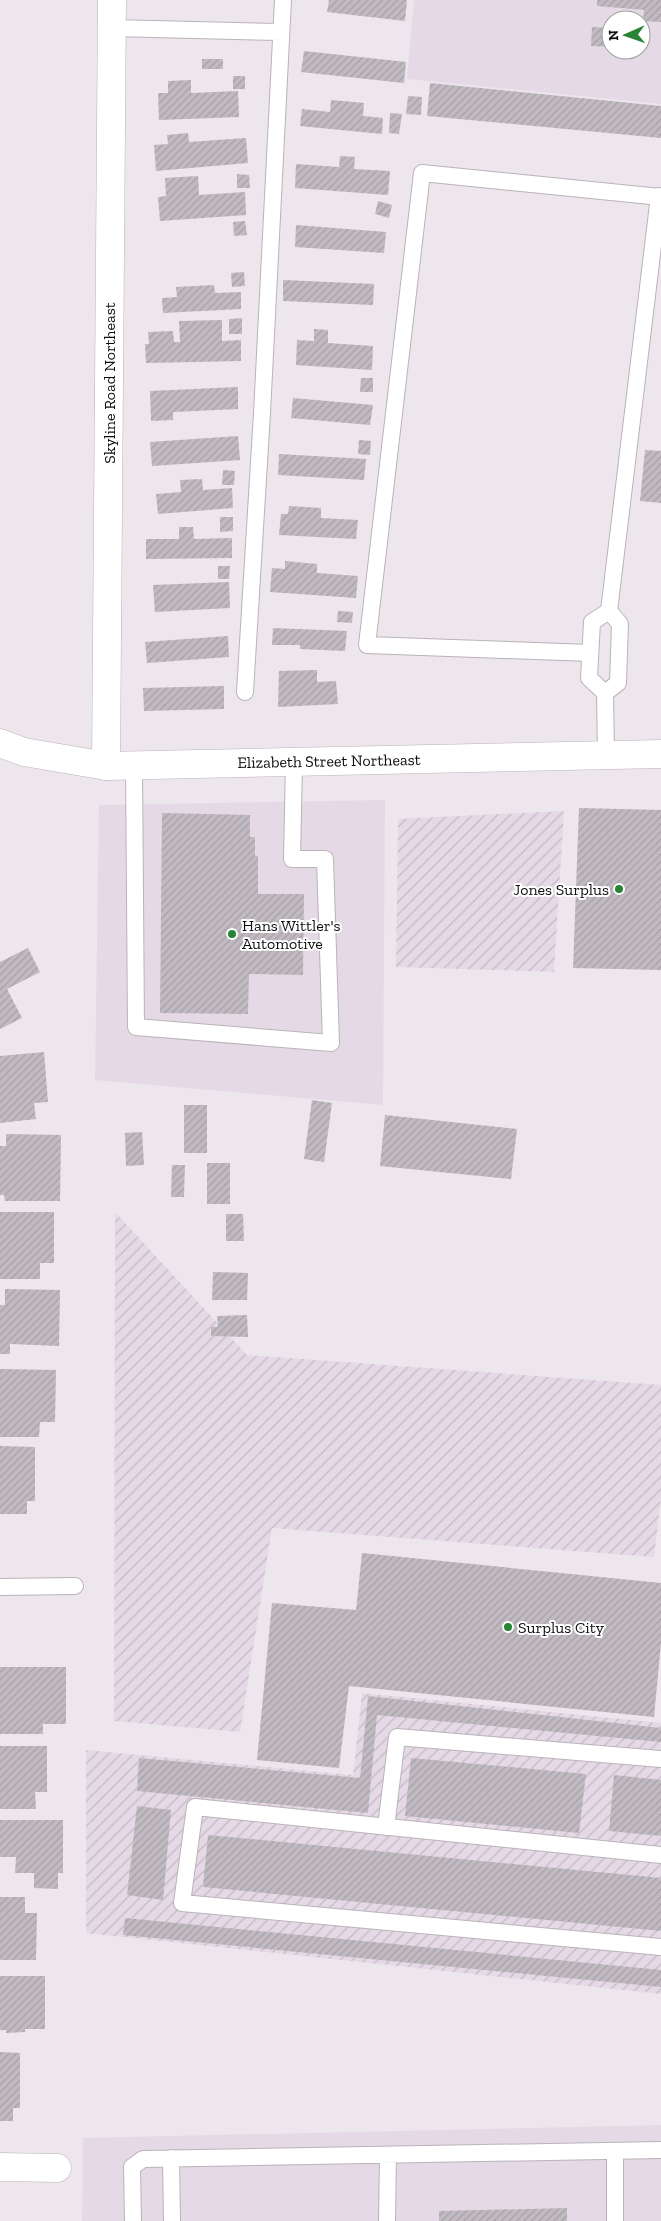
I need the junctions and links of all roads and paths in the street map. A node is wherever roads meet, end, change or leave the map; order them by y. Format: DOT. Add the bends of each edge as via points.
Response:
graph roads {
  1 [pos="112,0"];
  2 [pos="283,0"];
  3 [pos="112,28"];
  4 [pos="280,32"];
  5 [pos="660,196"];
  6 [pos="609,610"];
  7 [pos="590,653"];
  8 [pos="245,692"];
  9 [pos="606,693"];
  10 [pos="0,743"];
  11 [pos="661,754"];
  12 [pos="606,755"];
  13 [pos="294,762"];
  14 [pos="106,766"];
  15 [pos="134,766"];
  16 [pos="75,1586"];
  17 [pos="0,1587"];
  18 [pos="661,1759"];
  19 [pos="386,1827"];
  20 [pos="661,1855"];
  21 [pos="661,1947"];
  22 [pos="661,2150"];
  23 [pos="615,2151"];
  24 [pos="388,2155"];
  25 [pos="171,2158"];
  26 [pos="0,2167"];
  27 [pos="57,2168"];
  28 [pos="133,2221"];
  29 [pos="172,2221"];
  30 [pos="387,2221"];
  31 [pos="615,2221"];
  1 -- 3 [label="street, Skyline Road Northeast"];
  2 -- 4 [label="lane"];
  3 -- 4 [label="lane"];
  3 -- 14 [label="street, Skyline Road Northeast"];
  4 -- 8 [label="lane"];
  5 -- 6 [label="lane"];
  5 -- 7 [label="lane" via="422,173 367,645"];
  6 -- 7 [label="lane" via="592,622"];
  6 -- 9 [label="lane" via="620,624 618,682"];
  7 -- 9 [label="lane" via="589,678"];
  9 -- 12 [label="lane"];
  10 -- 14 [label="street, Elizabeth Street Northeast" via="24,752"];
  11 -- 12 [label="street, Elizabeth Street Northeast"];
  12 -- 13 [label="street, Elizabeth Street Northeast"];
  13 -- 15 [label="street, Elizabeth Street Northeast"];
  13 -- 15 [label="lane" via="292,859 325,859 331,1043 136,1027"];
  14 -- 15 [label="street, Elizabeth Street Northeast"];
  16 -- 17 [label="lane"];
  18 -- 19 [label="lane" via="397,1738"];
  19 -- 20 [label="lane"];
  19 -- 21 [label="lane" via="195,1807 182,1903"];
  22 -- 23 [label="lane"];
  23 -- 24 [label="lane"];
  23 -- 31 [label="lane"];
  24 -- 25 [label="lane"];
  24 -- 30 [label="lane"];
  25 -- 28 [label="lane" via="143,2159 132,2168"];
  25 -- 29 [label="lane"];
  26 -- 27 [label="street"];
}
